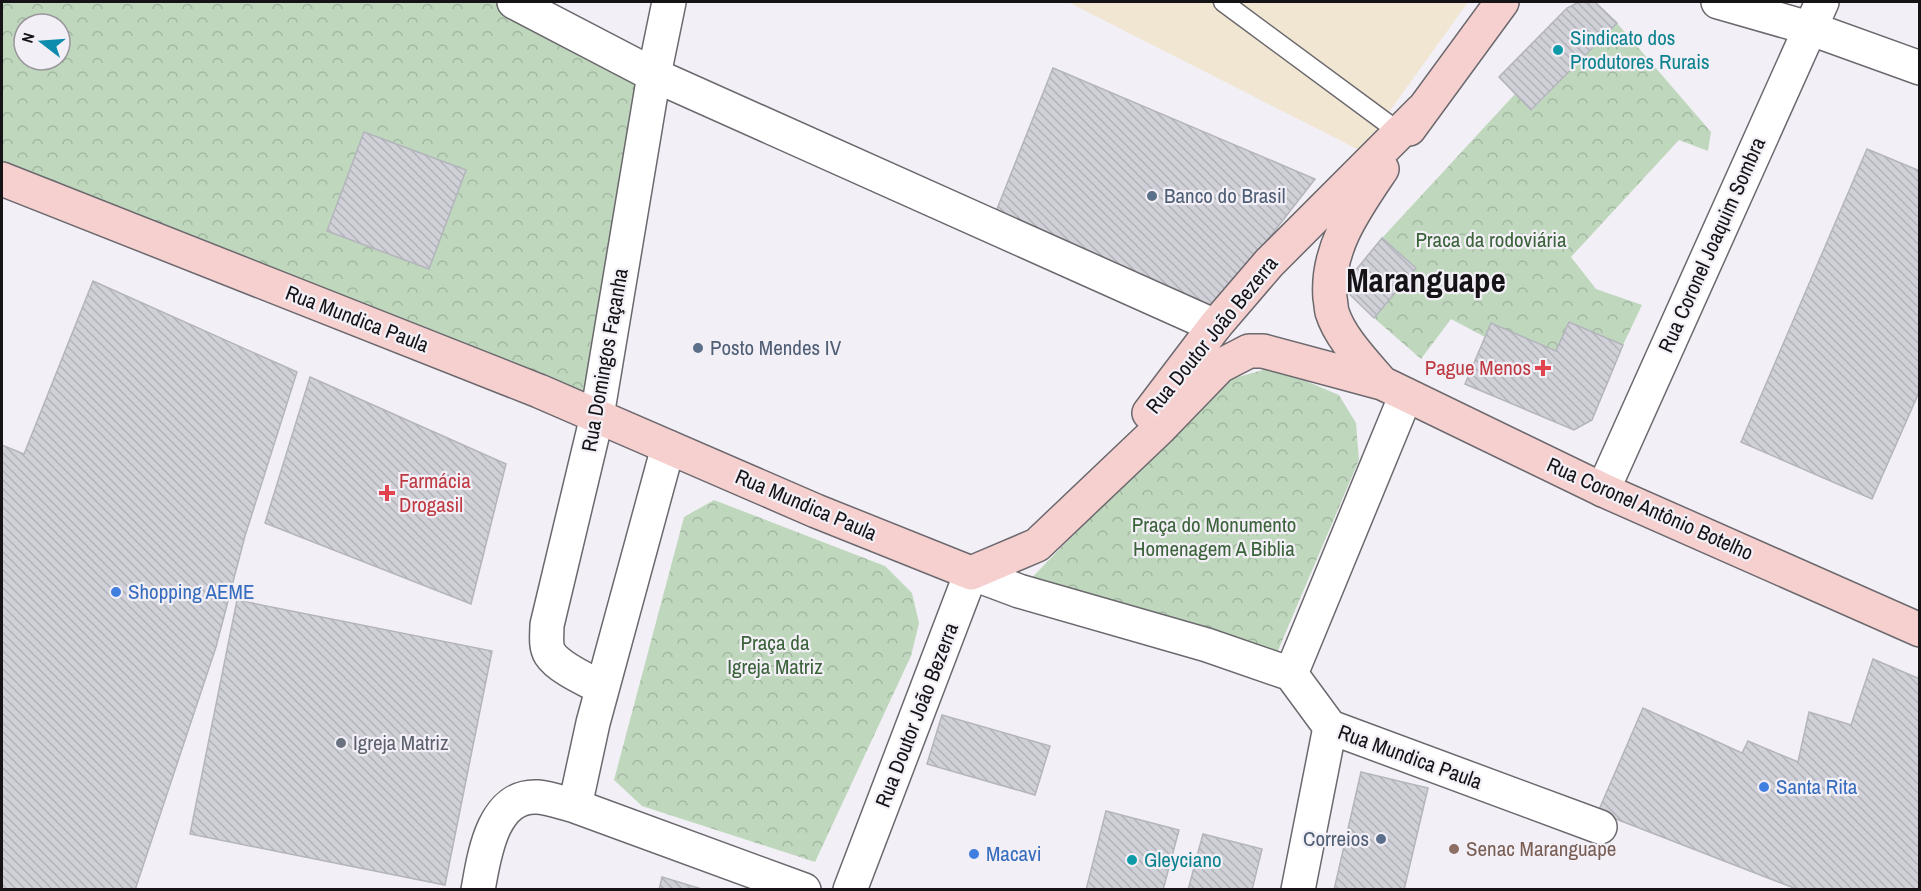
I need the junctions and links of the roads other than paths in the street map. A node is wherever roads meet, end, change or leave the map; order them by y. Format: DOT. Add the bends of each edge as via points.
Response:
graph roads {
  1 [pos="514,2"];
  2 [pos="669,2"];
  3 [pos="1222,2"];
  4 [pos="1502,2"];
  5 [pos="1718,2"];
  6 [pos="1815,15"];
  7 [pos="1920,68"];
  8 [pos="654,75"];
  9 [pos="1411,121"];
  10 [pos="2,179"];
  11 [pos="1336,245"];
  12 [pos="1215,326"];
  13 [pos="1263,351"];
  14 [pos="1394,389"];
  15 [pos="597,416"];
  16 [pos="668,447"];
  17 [pos="1603,489"];
  18 [pos="1037,545"];
  19 [pos="971,573"];
  20 [pos="1920,630"];
  21 [pos="1291,674"];
  22 [pos="602,688"];
  23 [pos="1330,727"];
  24 [pos="575,806"];
  25 [pos="1600,827"];
  26 [pos="478,890"];
  27 [pos="804,890"];
  28 [pos="850,890"];
  29 [pos="1298,890"];
  1 -- 8 [label="street"];
  2 -- 8 [label="street, Rua Domingos Façanha"];
  3 -- 9 [label="lane"];
  4 -- 9 [label="street, Rua Doutor João Bezerra"];
  5 -- 6 [label="street"];
  6 -- 7 [label="street"];
  6 -- 17 [label="street, Rua Coronel Joaquim Sombra"];
  8 -- 12 [label="street"];
  8 -- 15 [label="street, Rua Domingos Façanha"];
  9 -- 11 [label="street, Rua Doutor João Bezerra"];
  9 -- 12 [label="street, Rua Doutor João Bezerra" via="1269,263"];
  10 -- 15 [label="street, Rua Mundica Paula"];
  11 -- 14 [label="street, Rua Coronel Antônio Botelho" via="1329,280 1332,312 1348,342"];
  12 -- 18 [label="street, Rua Doutor João Bezerra" via="1157,405"];
  13 -- 14 [label="street, Rua Coronel Antônio Botelho"];
  13 -- 18 [label="street, Rua Doutor João Bezerra" via="1249,351 1220,366"];
  14 -- 17 [label="street, Rua Coronel Antônio Botelho"];
  14 -- 21 [label="street"];
  15 -- 16 [label="street, Rua Mundica Paula"];
  15 -- 22 [label="street, Rua Domingos Façanha" via="546,641 549,653 560,663"];
  16 -- 19 [label="street, Rua Mundica Paula"];
  16 -- 22 [label="street"];
  17 -- 20 [label="street, Rua Coronel Antônio Botelho"];
  18 -- 19 [label="street, Rua Doutor João Bezerra"];
  19 -- 21 [label="street, Rua Mundica Paula"];
  19 -- 28 [label="street, Rua Doutor João Bezerra"];
  21 -- 23 [label="street, Rua Mundica Paula"];
  22 -- 24 [label="street"];
  23 -- 25 [label="street, Rua Mundica Paula"];
  23 -- 29 [label="street"];
  24 -- 26 [label="street" via="538,797 521,799 507,810 495,824 488,842"];
  24 -- 27 [label="street"];
}
